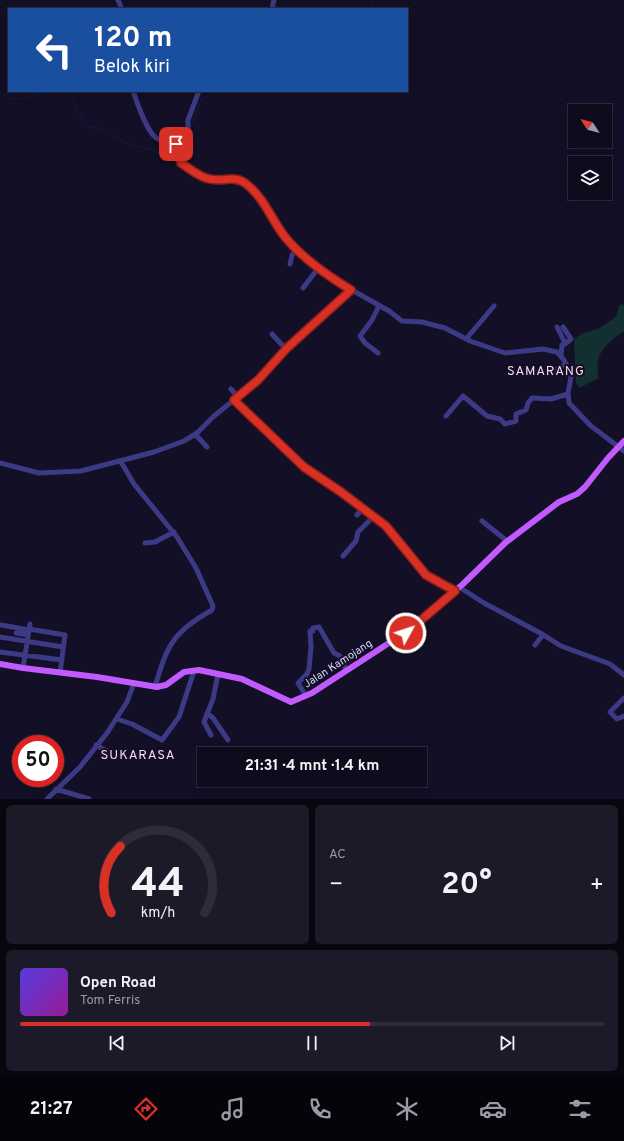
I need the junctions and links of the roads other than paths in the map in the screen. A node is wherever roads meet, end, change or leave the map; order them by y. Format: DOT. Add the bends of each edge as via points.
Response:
graph roads {
  1 [pos="267,0"];
  2 [pos="274,0"];
  3 [pos="133,92"];
  4 [pos="199,92"];
  5 [pos="176,144"];
  6 [pos="297,250"];
  7 [pos="290,264"];
  8 [pos="319,267"];
  9 [pos="303,288"];
  10 [pos="351,290"];
  11 [pos="379,306"];
  12 [pos="494,306"];
  13 [pos="557,327"];
  14 [pos="563,327"];
  15 [pos="272,334"];
  16 [pos="466,339"];
  17 [pos="565,344"];
  18 [pos="287,348"];
  19 [pos="378,353"];
  20 [pos="561,356"];
  21 [pos="566,364"];
  22 [pos="551,373"];
  23 [pos="231,389"];
  24 [pos="568,394"];
  25 [pos="236,399"];
  26 [pos="446,416"];
  27 [pos="195,434"];
  28 [pos="624,441"];
  29 [pos="207,447"];
  30 [pos="621,449"];
  31 [pos="121,462"];
  32 [pos="0,463"];
  33 [pos="363,508"];
  34 [pos="357,515"];
  35 [pos="374,516"];
  36 [pos="482,521"];
  37 [pos="174,532"];
  38 [pos="507,541"];
  39 [pos="145,543"];
  40 [pos="343,556"];
  41 [pos="457,589"];
  42 [pos="1,625"];
  43 [pos="29,629"];
  44 [pos="16,633"];
  45 [pos="543,635"];
  46 [pos="0,637"];
  47 [pos="27,642"];
  48 [pos="535,645"];
  49 [pos="63,647"];
  50 [pos="0,652"];
  51 [pos="26,656"];
  52 [pos="62,660"];
  53 [pos="0,664"];
  54 [pos="23,668"];
  55 [pos="346,670"];
  56 [pos="194,671"];
  57 [pos="60,673"];
  58 [pos="218,674"];
  59 [pos="624,675"];
  60 [pos="134,683"];
  61 [pos="155,687"];
  62 [pos="306,696"];
  63 [pos="624,698"];
  64 [pos="207,713"];
  65 [pos="624,716"];
  66 [pos="117,719"];
  67 [pos="211,735"];
  68 [pos="228,740"];
  69 [pos="96,745"];
  70 [pos="110,753"];
  71 [pos="56,789"];
  72 [pos="47,799"];
  73 [pos="89,799"];
  1 -- 2 [label="street"];
  3 -- 5 [label="street" via="153,134 159,139"];
  4 -- 5 [label="street" via="188,120 188,131"];
  5 -- 6 [label="street" via="181,163 205,178 235,178 246,184 261,199 282,233"];
  6 -- 7 [label="street" via="292,255"];
  6 -- 8 [label="street"];
  8 -- 9 [label="street"];
  8 -- 10 [label="street"];
  10 -- 11 [label="street"];
  10 -- 18 [label="street"];
  11 -- 16 [label="street" via="403,322 439,326"];
  11 -- 19 [label="street" via="360,336"];
  12 -- 16 [label="street"];
  13 -- 17 [label="street"];
  14 -- 17 [label="street" via="571,339"];
  15 -- 18 [label="street"];
  16 -- 20 [label="street" via="505,353 543,349 554,351"];
  17 -- 20 [label="street" via="562,345"];
  18 -- 25 [label="street" via="258,380"];
  20 -- 21 [label="street"];
  21 -- 22 [label="street"];
  21 -- 24 [label="street" via="572,378"];
  23 -- 25 [label="street"];
  24 -- 26 [label="street" via="551,399 532,398 526,410 516,414 516,421 505,424 500,419 487,416 463,396"];
  24 -- 30 [label="street" via="571,405 591,426"];
  25 -- 27 [label="street"];
  25 -- 33 [label="street" via="304,467"];
  27 -- 29 [label="street"];
  27 -- 31 [label="street" via="154,452"];
  28 -- 30 [label="main road, Jalan Kamojang"];
  30 -- 38 [label="main road, Jalan Kamojang" via="608,458 577,494 559,502"];
  31 -- 32 [label="street" via="96,468 49,473"];
  31 -- 37 [label="street" via="134,484"];
  33 -- 34 [label="street"];
  33 -- 35 [label="street"];
  35 -- 40 [label="street" via="358,532 356,541"];
  35 -- 41 [label="street" via="399,540 426,575"];
  36 -- 38 [label="street"];
  37 -- 39 [label="street" via="155,542"];
  37 -- 61 [label="street" via="196,568 214,607 190,624 168,649"];
  38 -- 41 [label="main road, Jalan Kamojang"];
  41 -- 45 [label="street"];
  41 -- 55 [label="main road, Jalan Kamojang" via="406,633"];
  42 -- 43 [label="street"];
  43 -- 44 [label="street"];
  43 -- 47 [label="street"];
  43 -- 49 [label="street" via="64,634"];
  45 -- 48 [label="street"];
  45 -- 59 [label="street" via="561,646 610,664"];
  46 -- 47 [label="street"];
  47 -- 49 [label="street"];
  47 -- 51 [label="street"];
  49 -- 52 [label="street"];
  50 -- 51 [label="street"];
  51 -- 52 [label="street"];
  51 -- 54 [label="street"];
  52 -- 57 [label="street"];
  53 -- 54 [label="main road"];
  54 -- 57 [label="main road"];
  55 -- 62 [label="main road, Jalan Kamojang"];
  55 -- 62 [label="street" via="340,656 334,653 319,627 313,628 313,631 310,631 308,673 298,684"];
  56 -- 58 [label="main road, Jalan Kamojang"];
  56 -- 61 [label="main road, Jalan Kamojang" via="184,672 166,685"];
  56 -- 66 [label="street" via="179,717 162,740"];
  57 -- 60 [label="main road"];
  58 -- 62 [label="main road, Jalan Kamojang" via="242,679 288,702"];
  58 -- 64 [label="street" via="216,689"];
  60 -- 61 [label="main road"];
  60 -- 66 [label="street"];
  63 -- 65 [label="street" via="610,712 617,719"];
  64 -- 67 [label="street" via="204,724"];
  64 -- 68 [label="street"];
  66 -- 69 [label="street"];
  69 -- 70 [label="street"];
  69 -- 71 [label="street" via="80,767"];
  71 -- 72 [label="street"];
  71 -- 73 [label="street"];
}
